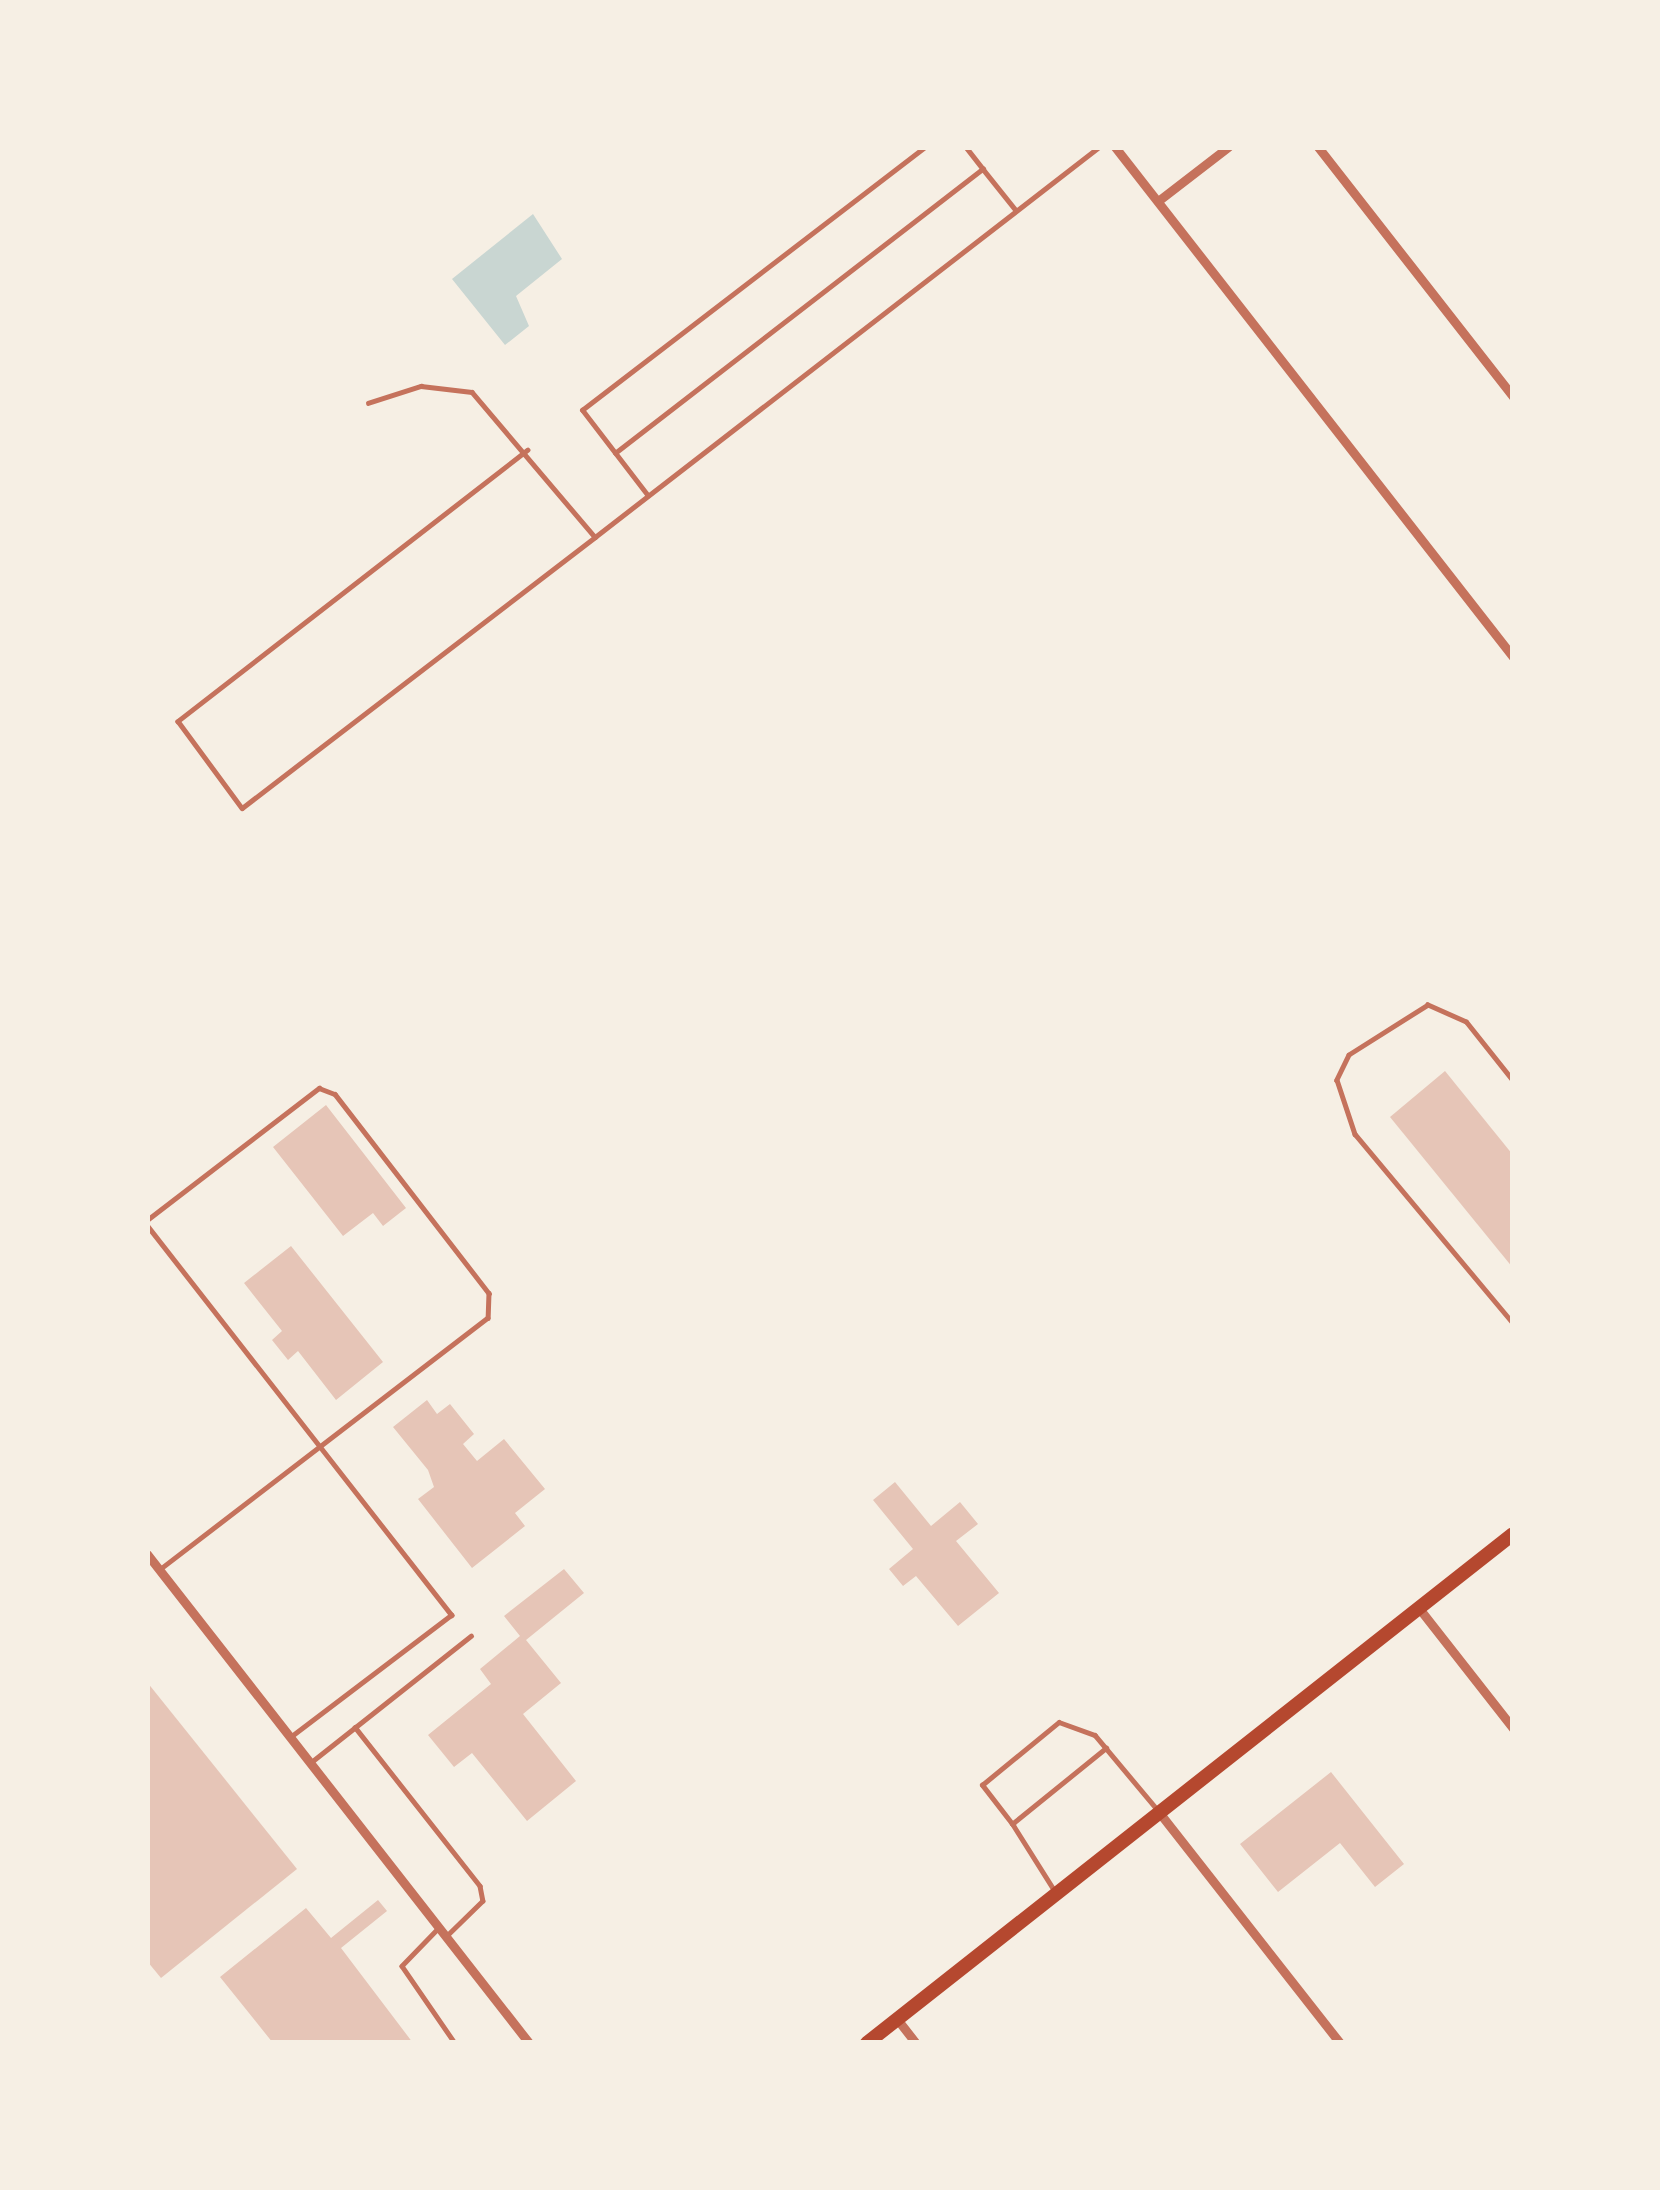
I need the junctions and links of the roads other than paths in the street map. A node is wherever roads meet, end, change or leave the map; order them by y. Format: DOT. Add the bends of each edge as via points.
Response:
graph roads {
  1 [pos="925,147"];
  2 [pos="966,147"];
  3 [pos="1099,147"];
  4 [pos="1115,147"];
  5 [pos="1228,147"];
  6 [pos="1318,147"];
  7 [pos="983,169"];
  8 [pos="1158,201"];
  9 [pos="1016,210"];
  10 [pos="1513,397"];
  11 [pos="368,403"];
  12 [pos="528,450"];
  13 [pos="615,453"];
  14 [pos="648,496"];
  15 [pos="595,537"];
  16 [pos="1513,656"];
  17 [pos="1513,1081"];
  18 [pos="147,1222"];
  19 [pos="1513,1323"];
  20 [pos="320,1446"];
  21 [pos="1513,1534"];
  22 [pos="147,1554"];
  23 [pos="159,1570"];
  24 [pos="1418,1607"];
  25 [pos="470,1636"];
  26 [pos="356,1727"];
  27 [pos="1513,1728"];
  28 [pos="290,1738"];
  29 [pos="1106,1748"];
  30 [pos="310,1763"];
  31 [pos="1156,1808"];
  32 [pos="1012,1824"];
  33 [pos="1053,1889"];
  34 [pos="443,1933"];
  35 [pos="896,2018"];
  36 [pos="454,2043"];
  37 [pos="529,2043"];
  38 [pos="867,2043"];
  39 [pos="916,2043"];
  40 [pos="1340,2043"];
  1 -- 13 [label="lane" via="583,410"];
  2 -- 7 [label="lane"];
  3 -- 9 [label="lane"];
  4 -- 8 [label="street"];
  5 -- 8 [label="street"];
  6 -- 10 [label="street"];
  7 -- 9 [label="lane"];
  7 -- 13 [label="lane"];
  8 -- 16 [label="street"];
  9 -- 14 [label="lane"];
  11 -- 12 [label="lane" via="455,386 486,401"];
  12 -- 15 [label="lane"];
  12 -- 15 [label="lane" via="178,721 242,808"];
  13 -- 14 [label="lane"];
  14 -- 15 [label="lane"];
  17 -- 19 [label="lane" via="1466,1022 1428,1005 1349,1054 1337,1080 1355,1134"];
  18 -- 20 [label="lane"];
  18 -- 20 [label="lane" via="319,1088 335,1094 475,1275 488,1318"];
  20 -- 23 [label="lane"];
  20 -- 28 [label="lane" via="452,1615"];
  21 -- 24 [label="main road"];
  22 -- 23 [label="street"];
  23 -- 28 [label="street"];
  24 -- 27 [label="street"];
  24 -- 31 [label="main road"];
  25 -- 26 [label="lane"];
  26 -- 30 [label="lane"];
  26 -- 34 [label="lane" via="481,1886 483,1901"];
  28 -- 30 [label="street"];
  29 -- 31 [label="lane"];
  29 -- 32 [label="lane"];
  29 -- 32 [label="lane" via="1059,1722 982,1785"];
  30 -- 34 [label="street"];
  31 -- 33 [label="main road"];
  31 -- 40 [label="street"];
  32 -- 33 [label="lane"];
  33 -- 35 [label="main road"];
  34 -- 36 [label="lane" via="402,1966"];
  34 -- 37 [label="street"];
  35 -- 38 [label="main road"];
  35 -- 39 [label="street"];
}
